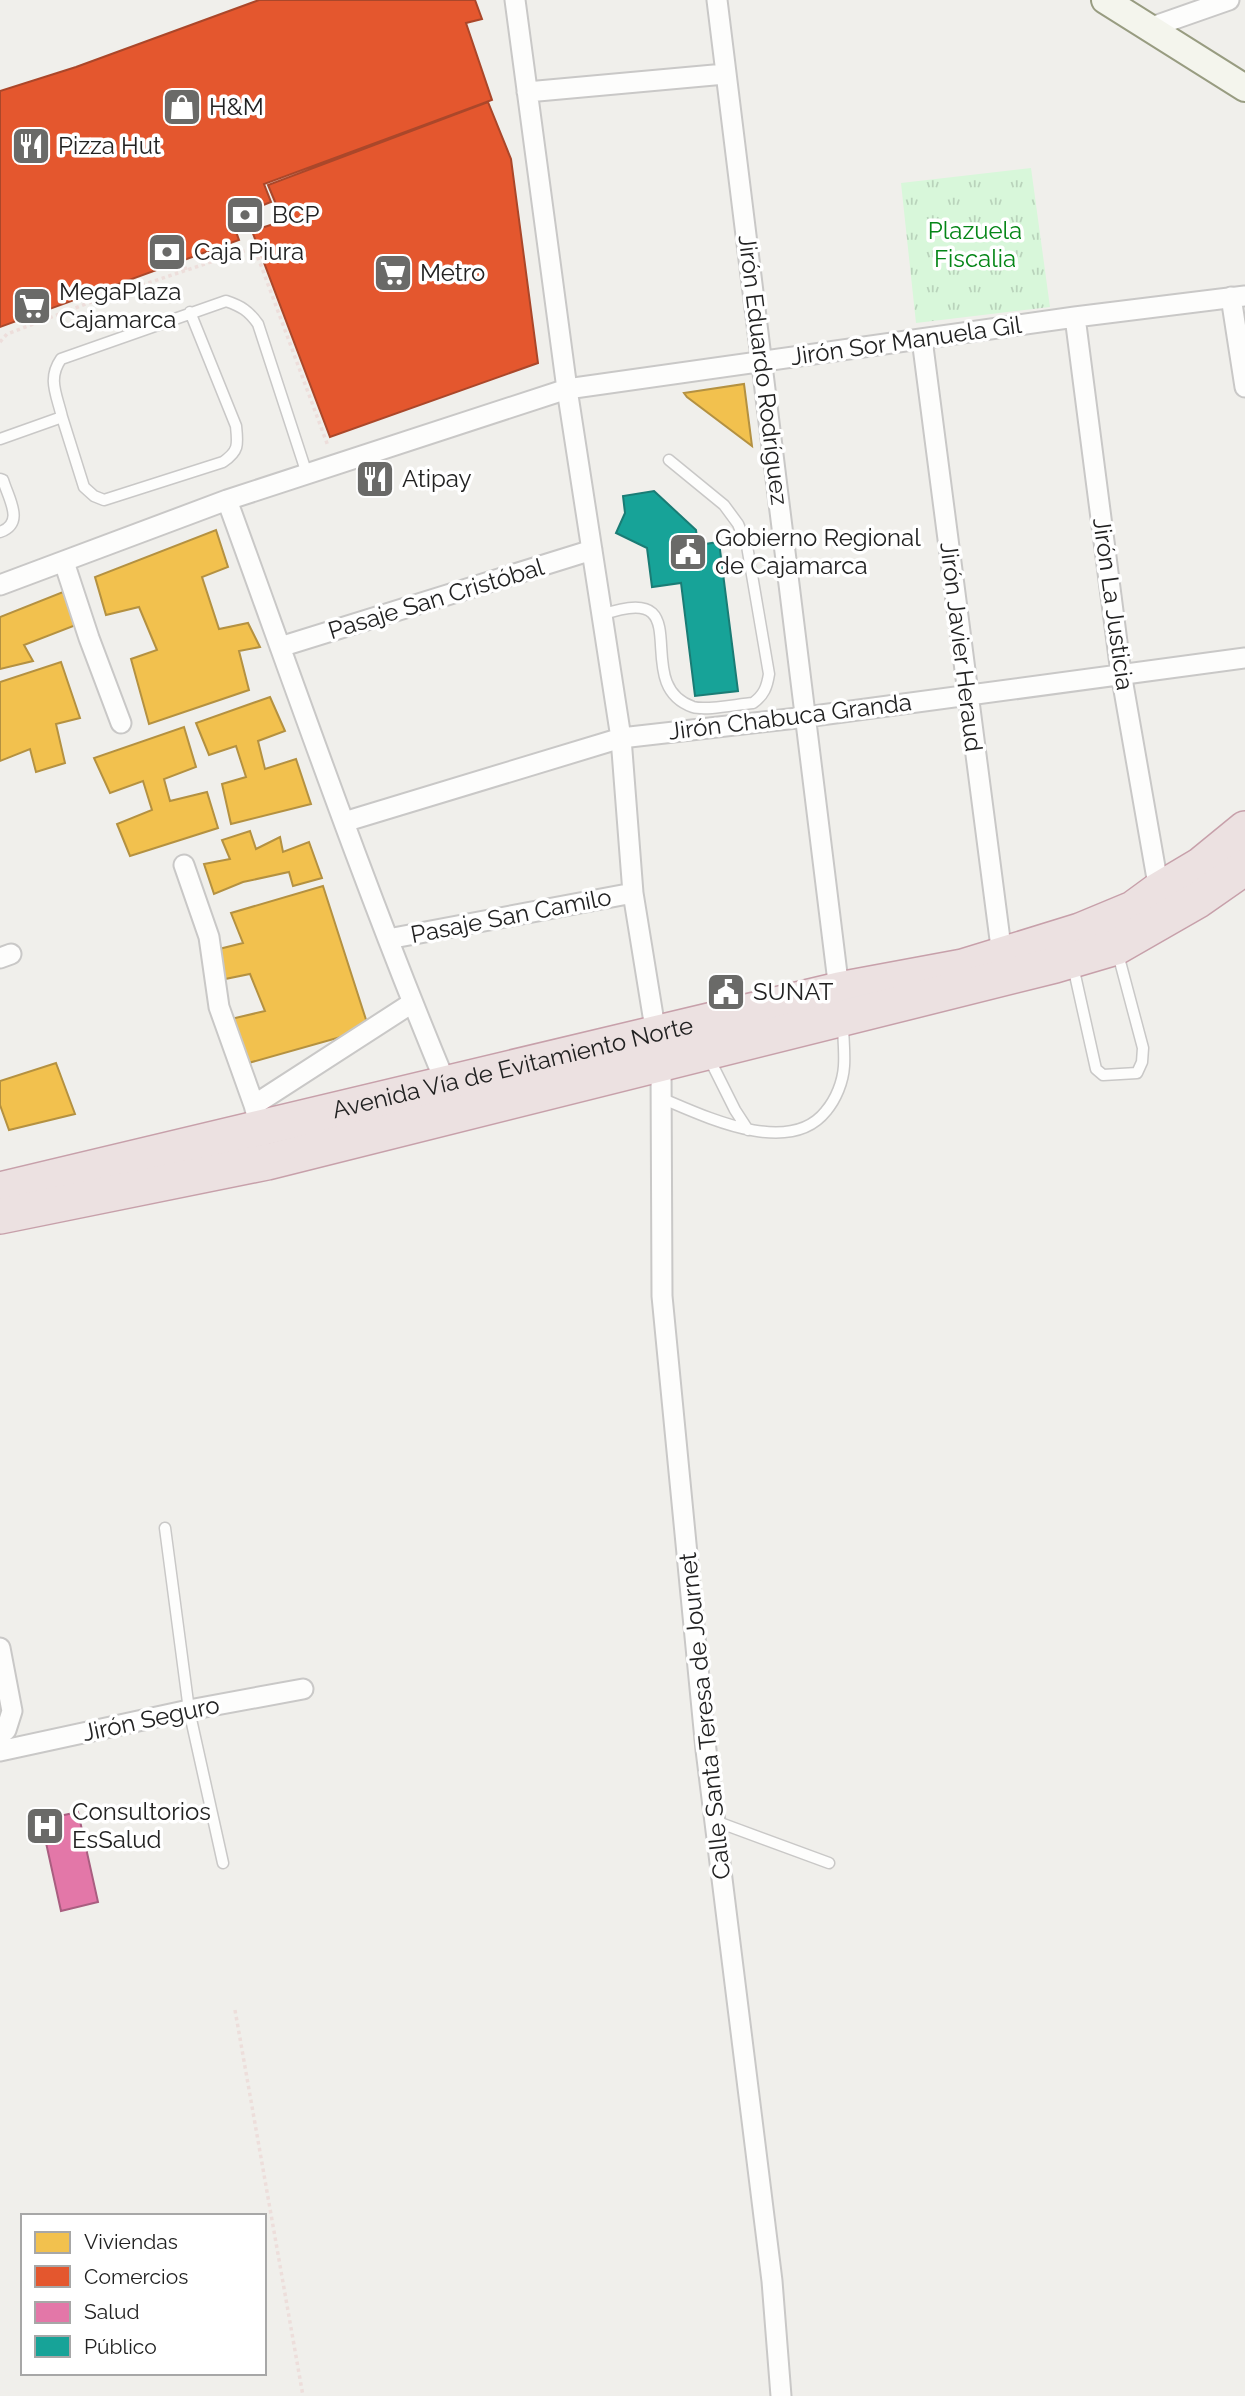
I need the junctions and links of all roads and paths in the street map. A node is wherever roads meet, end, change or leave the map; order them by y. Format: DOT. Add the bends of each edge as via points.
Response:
graph roads {
  1 [pos="515,0"];
  2 [pos="717,0"];
  3 [pos="1105,0"];
  4 [pos="1229,0"];
  5 [pos="1149,28"];
  6 [pos="725,74"];
  7 [pos="1245,88"];
  8 [pos="527,92"];
  9 [pos="183,260"];
  10 [pos="186,270"];
  11 [pos="88,294"];
  12 [pos="1238,297"];
  13 [pos="91,302"];
  14 [pos="190,312"];
  15 [pos="1075,317"];
  16 [pos="922,340"];
  17 [pos="0,342"];
  18 [pos="103,343"];
  19 [pos="763,362"];
  20 [pos="1245,387"];
  21 [pos="567,389"];
  22 [pos="62,417"];
  23 [pos="0,439"];
  24 [pos="669,460"];
  25 [pos="307,474"];
  26 [pos="0,479"];
  27 [pos="227,500"];
  28 [pos="0,532"];
  29 [pos="592,550"];
  30 [pos="64,562"];
  31 [pos="0,586"];
  32 [pos="602,615"];
  33 [pos="280,647"];
  34 [pos="1245,657"];
  35 [pos="1121,673"];
  36 [pos="967,694"];
  37 [pos="806,717"];
  38 [pos="121,723"];
  39 [pos="621,738"];
  40 [pos="344,822"];
  41 [pos="1245,829"];
  42 [pos="184,866"];
  43 [pos="1245,867"];
  44 [pos="1159,890"];
  45 [pos="633,893"];
  46 [pos="388,939"];
  47 [pos="1116,947"];
  48 [pos="1002,955"];
  49 [pos="1072,960"];
  50 [pos="412,1003"];
  51 [pos="841,1005"];
  52 [pos="707,1054"];
  53 [pos="659,1066"];
  54 [pos="446,1084"];
  55 [pos="257,1116"];
  56 [pos="748,1130"];
  57 [pos="267,1162"];
  58 [pos="3,1195"];
  59 [pos="165,1528"];
  60 [pos="0,1648"];
  61 [pos="303,1689"];
  62 [pos="189,1710"];
  63 [pos="0,1735"];
  64 [pos="0,1751"];
  65 [pos="716,1821"];
  66 [pos="223,1863"];
  67 [pos="829,1863"];
  68 [pos="236,2010"];
  69 [pos="303,2396"];
  70 [pos="781,2396"];
  1 -- 8 [label="street, Calle Santa Teresa de Journet"];
  2 -- 6 [label="street, Jirón Eduardo Rodríguez"];
  3 -- 5 [label="street"];
  4 -- 5 [label="street"];
  5 -- 7 [label="street"];
  6 -- 8 [label="street"];
  6 -- 19 [label="street, Jirón Eduardo Rodríguez"];
  8 -- 21 [label="street, Calle Santa Teresa de Journet"];
  9 -- 10 [label="path"];
  11 -- 13 [label="path"];
  12 -- 15 [label="street, Jirón Sor Manuela Gil"];
  12 -- 20 [label="street"];
  13 -- 17 [label="path" via="7,334"];
  13 -- 18 [label="path"];
  14 -- 18 [label="lane"];
  14 -- 22 [label="lane" via="236,426 234,455 104,500 84,487"];
  14 -- 25 [label="lane" via="226,301 251,313"];
  15 -- 16 [label="street, Jirón Sor Manuela Gil"];
  15 -- 35 [label="street, Jirón La Justicia"];
  16 -- 19 [label="street, Jirón Sor Manuela Gil"];
  16 -- 36 [label="street, Jirón Javier Heraud"];
  18 -- 22 [label="lane" via="61,359 54,368"];
  19 -- 21 [label="street, Jirón Sor Manuela Gil"];
  19 -- 37 [label="street, Jirón Eduardo Rodríguez"];
  21 -- 25 [label="street, Jirón Sor Manuela Gil"];
  21 -- 29 [label="street, Calle Santa Teresa de Journet"];
  22 -- 23 [label="lane"];
  24 -- 32 [label="lane" via="724,505 738,524 747,546 769,674 767,687 753,703 696,708 670,692 664,680 659,624 652,611 642,606"];
  25 -- 27 [label="street, Jirón Sor Manuela Gil"];
  26 -- 28 [label="lane" via="15,517 14,524"];
  27 -- 30 [label="street, Jirón Sor Manuela Gil"];
  27 -- 33 [label="street"];
  29 -- 32 [label="street, Calle Santa Teresa de Journet"];
  29 -- 33 [label="street, Pasaje San Cristóbal"];
  30 -- 31 [label="street, Jirón Sor Manuela Gil"];
  30 -- 38 [label="street"];
  32 -- 39 [label="street, Calle Santa Teresa de Journet"];
  33 -- 40 [label="street"];
  34 -- 35 [label="street, Jirón Chabuca Granda"];
  35 -- 36 [label="street, Jirón Chabuca Granda"];
  35 -- 44 [label="street, Jirón La Justicia"];
  36 -- 37 [label="street, Jirón Chabuca Granda"];
  36 -- 48 [label="street, Jirón Javier Heraud"];
  37 -- 39 [label="street, Jirón Chabuca Granda"];
  37 -- 51 [label="street, Jirón Eduardo Rodríguez"];
  39 -- 40 [label="street, Jirón Chabuca Granda"];
  39 -- 45 [label="street, Calle Santa Teresa de Journet"];
  40 -- 46 [label="street"];
  41 -- 44 [label="highway, Avenida Vía de Evitamiento Norte" via="1201,865"];
  42 -- 55 [label="street" via="209,937 219,1007"];
  43 -- 47 [label="highway, Avenida Vía de Evitamiento Norte"];
  44 -- 48 [label="highway, Avenida Vía de Evitamiento Norte" via="1133,909 1080,931"];
  45 -- 46 [label="street, Pasaje San Camilo"];
  45 -- 53 [label="street, Calle Santa Teresa de Journet"];
  46 -- 50 [label="street"];
  47 -- 49 [label="highway, Avenida Vía de Evitamiento Norte"];
  47 -- 49 [label="lane" via="1143,1048 1137,1073 1103,1075 1097,1069"];
  48 -- 51 [label="highway, Avenida Vía de Evitamiento Norte"];
  49 -- 51 [label="highway, Avenida Vía de Evitamiento Norte"];
  50 -- 54 [label="street"];
  50 -- 55 [label="street"];
  51 -- 52 [label="highway, Avenida Vía de Evitamiento Norte"];
  51 -- 53 [label="highway, Avenida Vía de Evitamiento Norte"];
  51 -- 56 [label="lane" via="844,1068 832,1103 820,1118 801,1128 777,1133"];
  52 -- 53 [label="highway, Avenida Vía de Evitamiento Norte"];
  52 -- 56 [label="lane"];
  53 -- 54 [label="highway, Avenida Vía de Evitamiento Norte"];
  53 -- 56 [label="lane" via="721,1122"];
  53 -- 57 [label="highway, Avenida Vía de Evitamiento Norte"];
  53 -- 65 [label="street, Calle Santa Teresa de Journet" via="662,1296"];
  54 -- 55 [label="highway, Avenida Vía de Evitamiento Norte"];
  55 -- 57 [label="street"];
  55 -- 58 [label="highway, Avenida Vía de Evitamiento Norte"];
  57 -- 58 [label="highway, Avenida Vía de Evitamiento Norte"];
  59 -- 62 [label="lane"];
  60 -- 63 [label="street" via="12,1711"];
  61 -- 62 [label="street, Jirón Seguro"];
  62 -- 64 [label="street, Jirón Seguro"];
  62 -- 66 [label="lane"];
  65 -- 67 [label="lane"];
  65 -- 70 [label="street, Calle Santa Teresa de Journet" via="772,2281"];
  68 -- 69 [label="path"];
}
